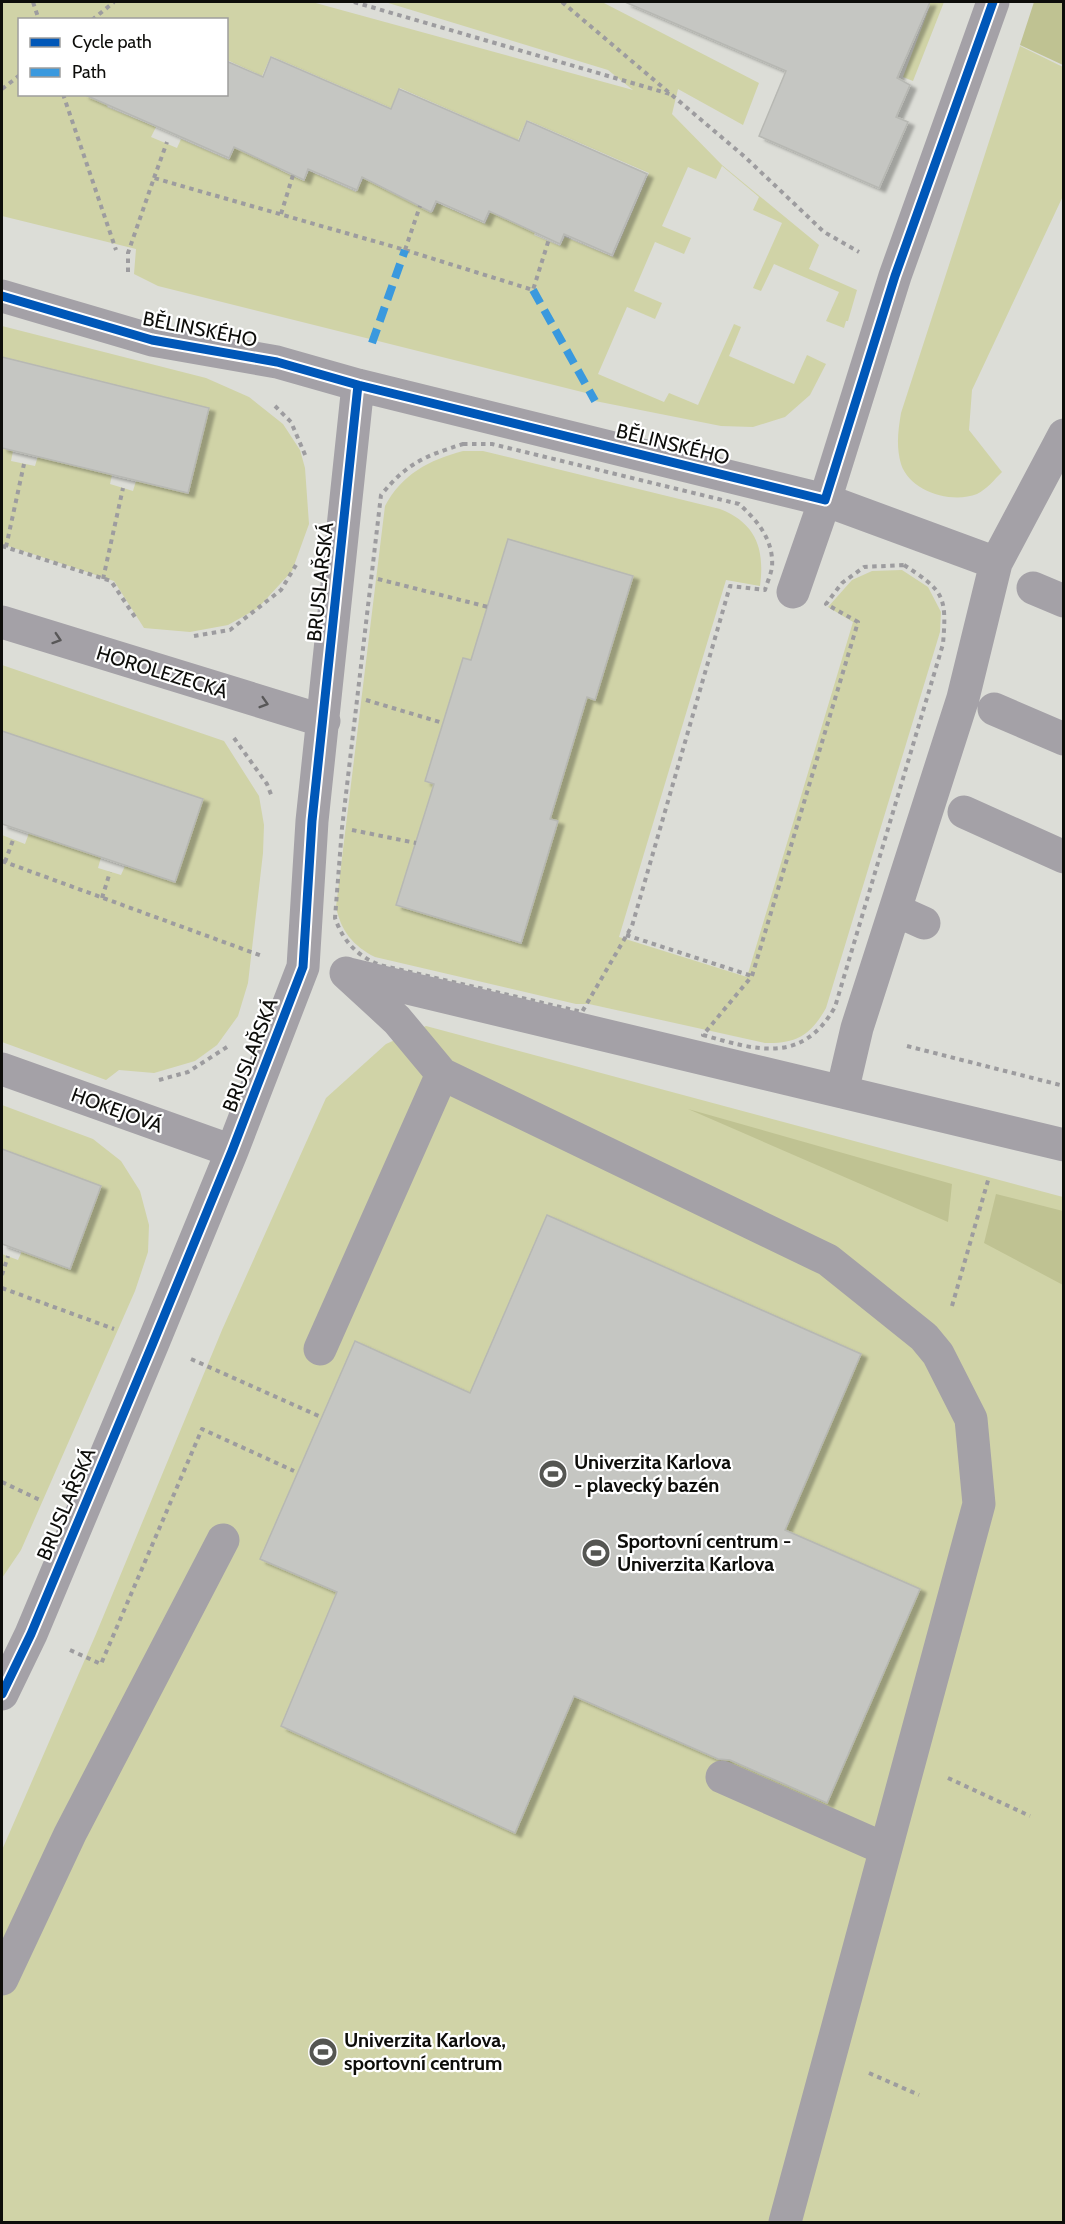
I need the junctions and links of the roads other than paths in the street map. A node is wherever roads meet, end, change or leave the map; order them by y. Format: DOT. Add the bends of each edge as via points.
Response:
graph roads {
  1 [pos="993,2"];
  2 [pos="2,296"];
  3 [pos="358,385"];
  4 [pos="1064,435"];
  5 [pos="1052,484"];
  6 [pos="825,500"];
  7 [pos="996,563"];
  8 [pos="1033,588"];
  9 [pos="793,592"];
  10 [pos="1064,601"];
  11 [pos="2,622"];
  12 [pos="994,709"];
  13 [pos="324,721"];
  14 [pos="1064,739"];
  15 [pos="964,812"];
  16 [pos="1064,856"];
  17 [pos="895,910"];
  18 [pos="924,923"];
  19 [pos="303,967"];
  20 [pos="346,973"];
  21 [pos="2,1069"];
  22 [pos="442,1074"];
  23 [pos="842,1092"];
  24 [pos="1064,1144"];
  25 [pos="232,1151"];
  26 [pos="320,1349"];
  27 [pos="223,1540"];
  28 [pos="2,1694"];
  29 [pos="722,1777"];
  30 [pos="885,1850"];
  31 [pos="2,1979"];
  32 [pos="785,2223"];
  1 -- 6 [label="street" via="895,276"];
  2 -- 3 [label="street, BĚLINSKÉHO" via="153,340 277,362"];
  3 -- 6 [label="street, BĚLINSKÉHO"];
  3 -- 13 [label="street, BRUSLAŘSKÁ"];
  4 -- 5 [label="street"];
  5 -- 7 [label="street"];
  6 -- 7 [label="street, BĚLINSKÉHO"];
  6 -- 9 [label="street"];
  7 -- 17 [label="street" via="963,698"];
  8 -- 10 [label="street"];
  11 -- 13 [label="street, HOROLEZECKÁ, one-way"];
  12 -- 14 [label="street"];
  13 -- 19 [label="street, BRUSLAŘSKÁ" via="312,821"];
  15 -- 16 [label="street"];
  17 -- 18 [label="street"];
  17 -- 23 [label="street" via="857,1028"];
  19 -- 20 [label="street"];
  19 -- 25 [label="street, BRUSLAŘSKÁ"];
  20 -- 22 [label="street" via="397,1020"];
  20 -- 23 [label="street"];
  21 -- 25 [label="street, HOKEJOVÁ"];
  22 -- 26 [label="street"];
  22 -- 30 [label="street" via="828,1260 924,1337 938,1354 971,1419 979,1503"];
  23 -- 24 [label="street"];
  25 -- 28 [label="street, BRUSLAŘSKÁ" via="31,1634"];
  27 -- 31 [label="street" via="70,1834"];
  29 -- 30 [label="street"];
  30 -- 32 [label="street"];
}
